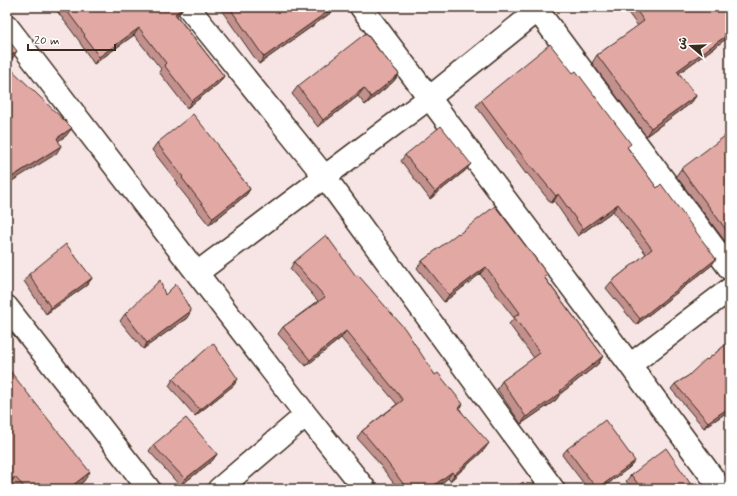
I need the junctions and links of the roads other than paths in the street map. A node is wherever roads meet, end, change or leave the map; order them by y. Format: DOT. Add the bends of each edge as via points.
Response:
graph roads {
  1 [pos="188,7"];
  2 [pos="362,7"];
  3 [pos="538,8"];
  4 [pos="7,26"];
  5 [pos="429,98"];
  6 [pos="325,177"];
  7 [pos="730,269"];
  8 [pos="198,273"];
  9 [pos="730,289"];
  10 [pos="7,308"];
  11 [pos="630,365"];
  12 [pos="306,415"];
  13 [pos="148,489"];
  14 [pos="219,489"];
  15 [pos="365,489"];
  16 [pos="553,489"];
  17 [pos="721,489"];
  1 -- 6 [label="street"];
  2 -- 5 [label="street"];
  3 -- 5 [label="street"];
  3 -- 7 [label="street"];
  4 -- 8 [label="street"];
  5 -- 6 [label="street"];
  5 -- 11 [label="street"];
  6 -- 8 [label="street"];
  6 -- 16 [label="street"];
  8 -- 12 [label="street"];
  9 -- 11 [label="street"];
  10 -- 13 [label="street"];
  11 -- 17 [label="street"];
  12 -- 14 [label="street"];
  12 -- 15 [label="street"];
}
